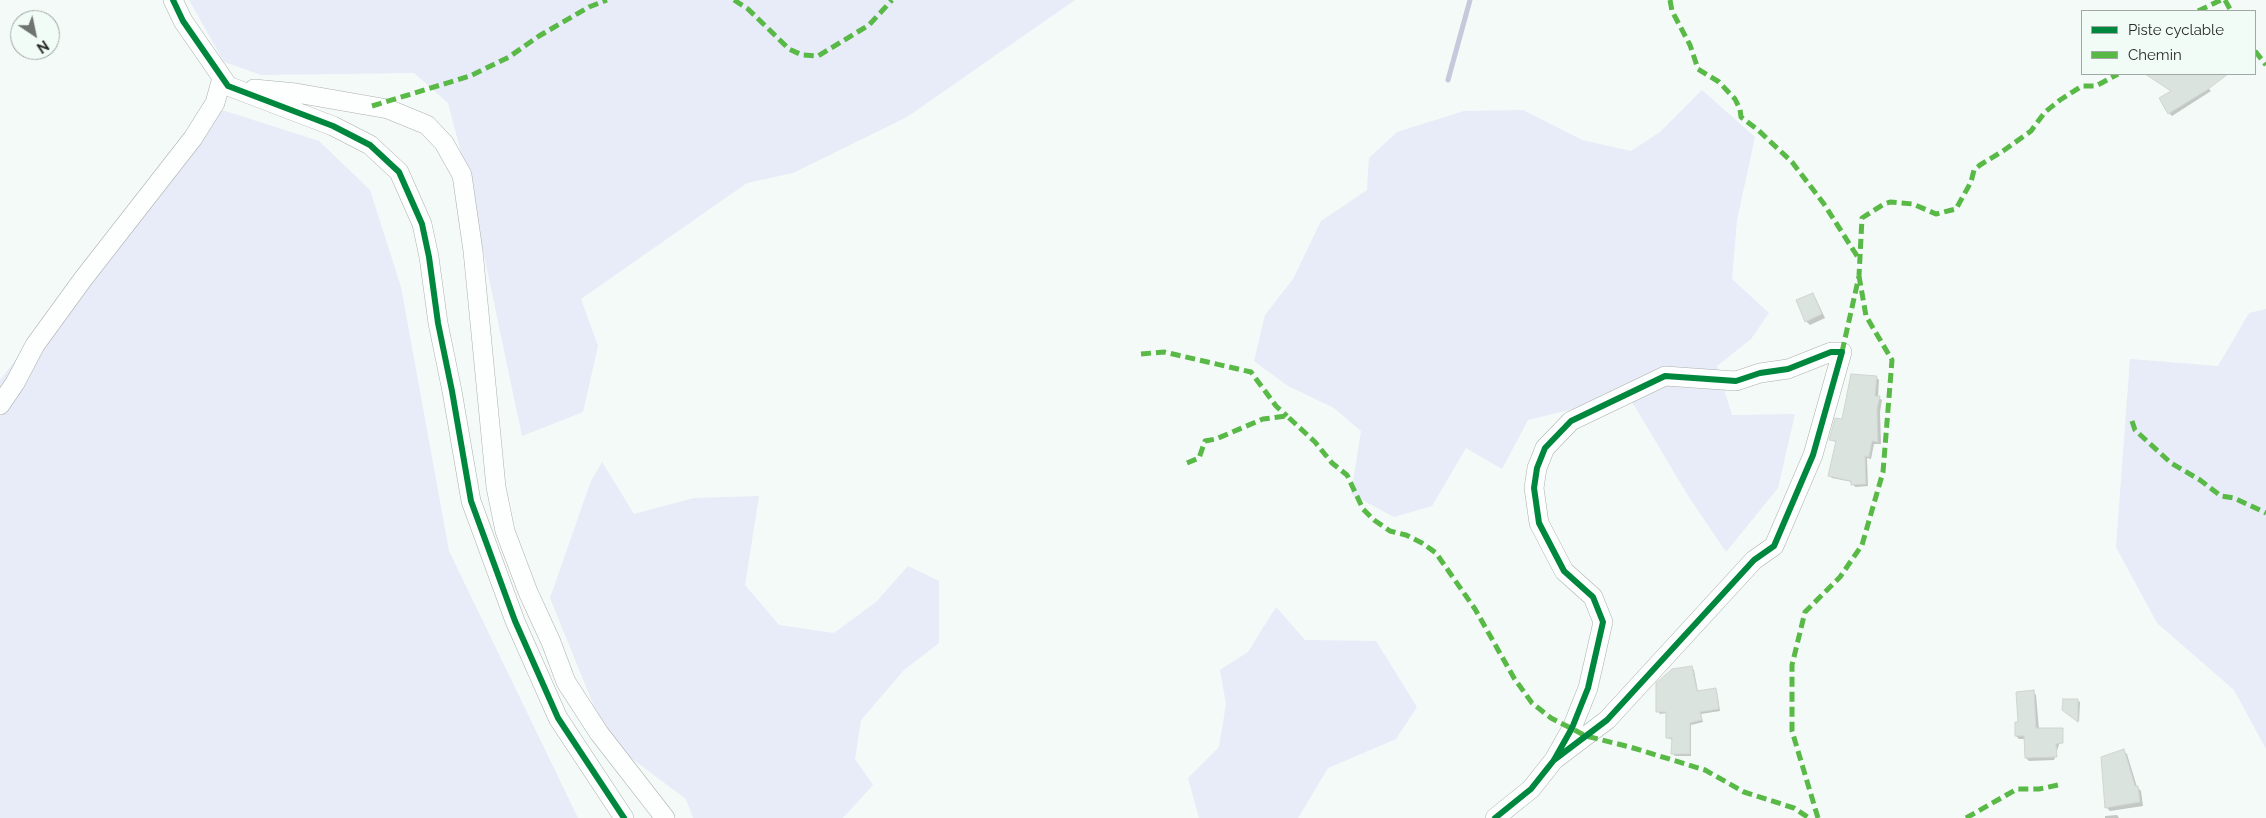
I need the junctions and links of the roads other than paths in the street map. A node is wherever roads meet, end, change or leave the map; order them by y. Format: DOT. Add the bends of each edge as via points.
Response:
graph roads {
  1 [pos="173,0"];
  2 [pos="225,82"];
  3 [pos="0,405"];
  4 [pos="1554,760"];
  5 [pos="624,818"];
  6 [pos="665,818"];
  7 [pos="1495,818"];
  1 -- 2 [label="street" via="183,21"];
  2 -- 3 [label="street" via="193,138 35,345 16,383"];
  2 -- 5 [label="street" via="363,141 399,172 426,240 471,501 515,621 558,718"];
  2 -- 6 [label="street" via="388,109 427,125 444,143 462,175 473,251 496,487 505,531 566,682 599,733"];
  4 -- 4 [label="street" via="1607,720 1754,560 1774,546 1813,455 1842,352 1830,352 1788,369 1736,381 1665,376 1572,421 1545,448 1534,488 1539,523 1564,571 1593,597 1602,622 1588,688 1572,728"];
  4 -- 7 [label="street" via="1531,789"];
}
